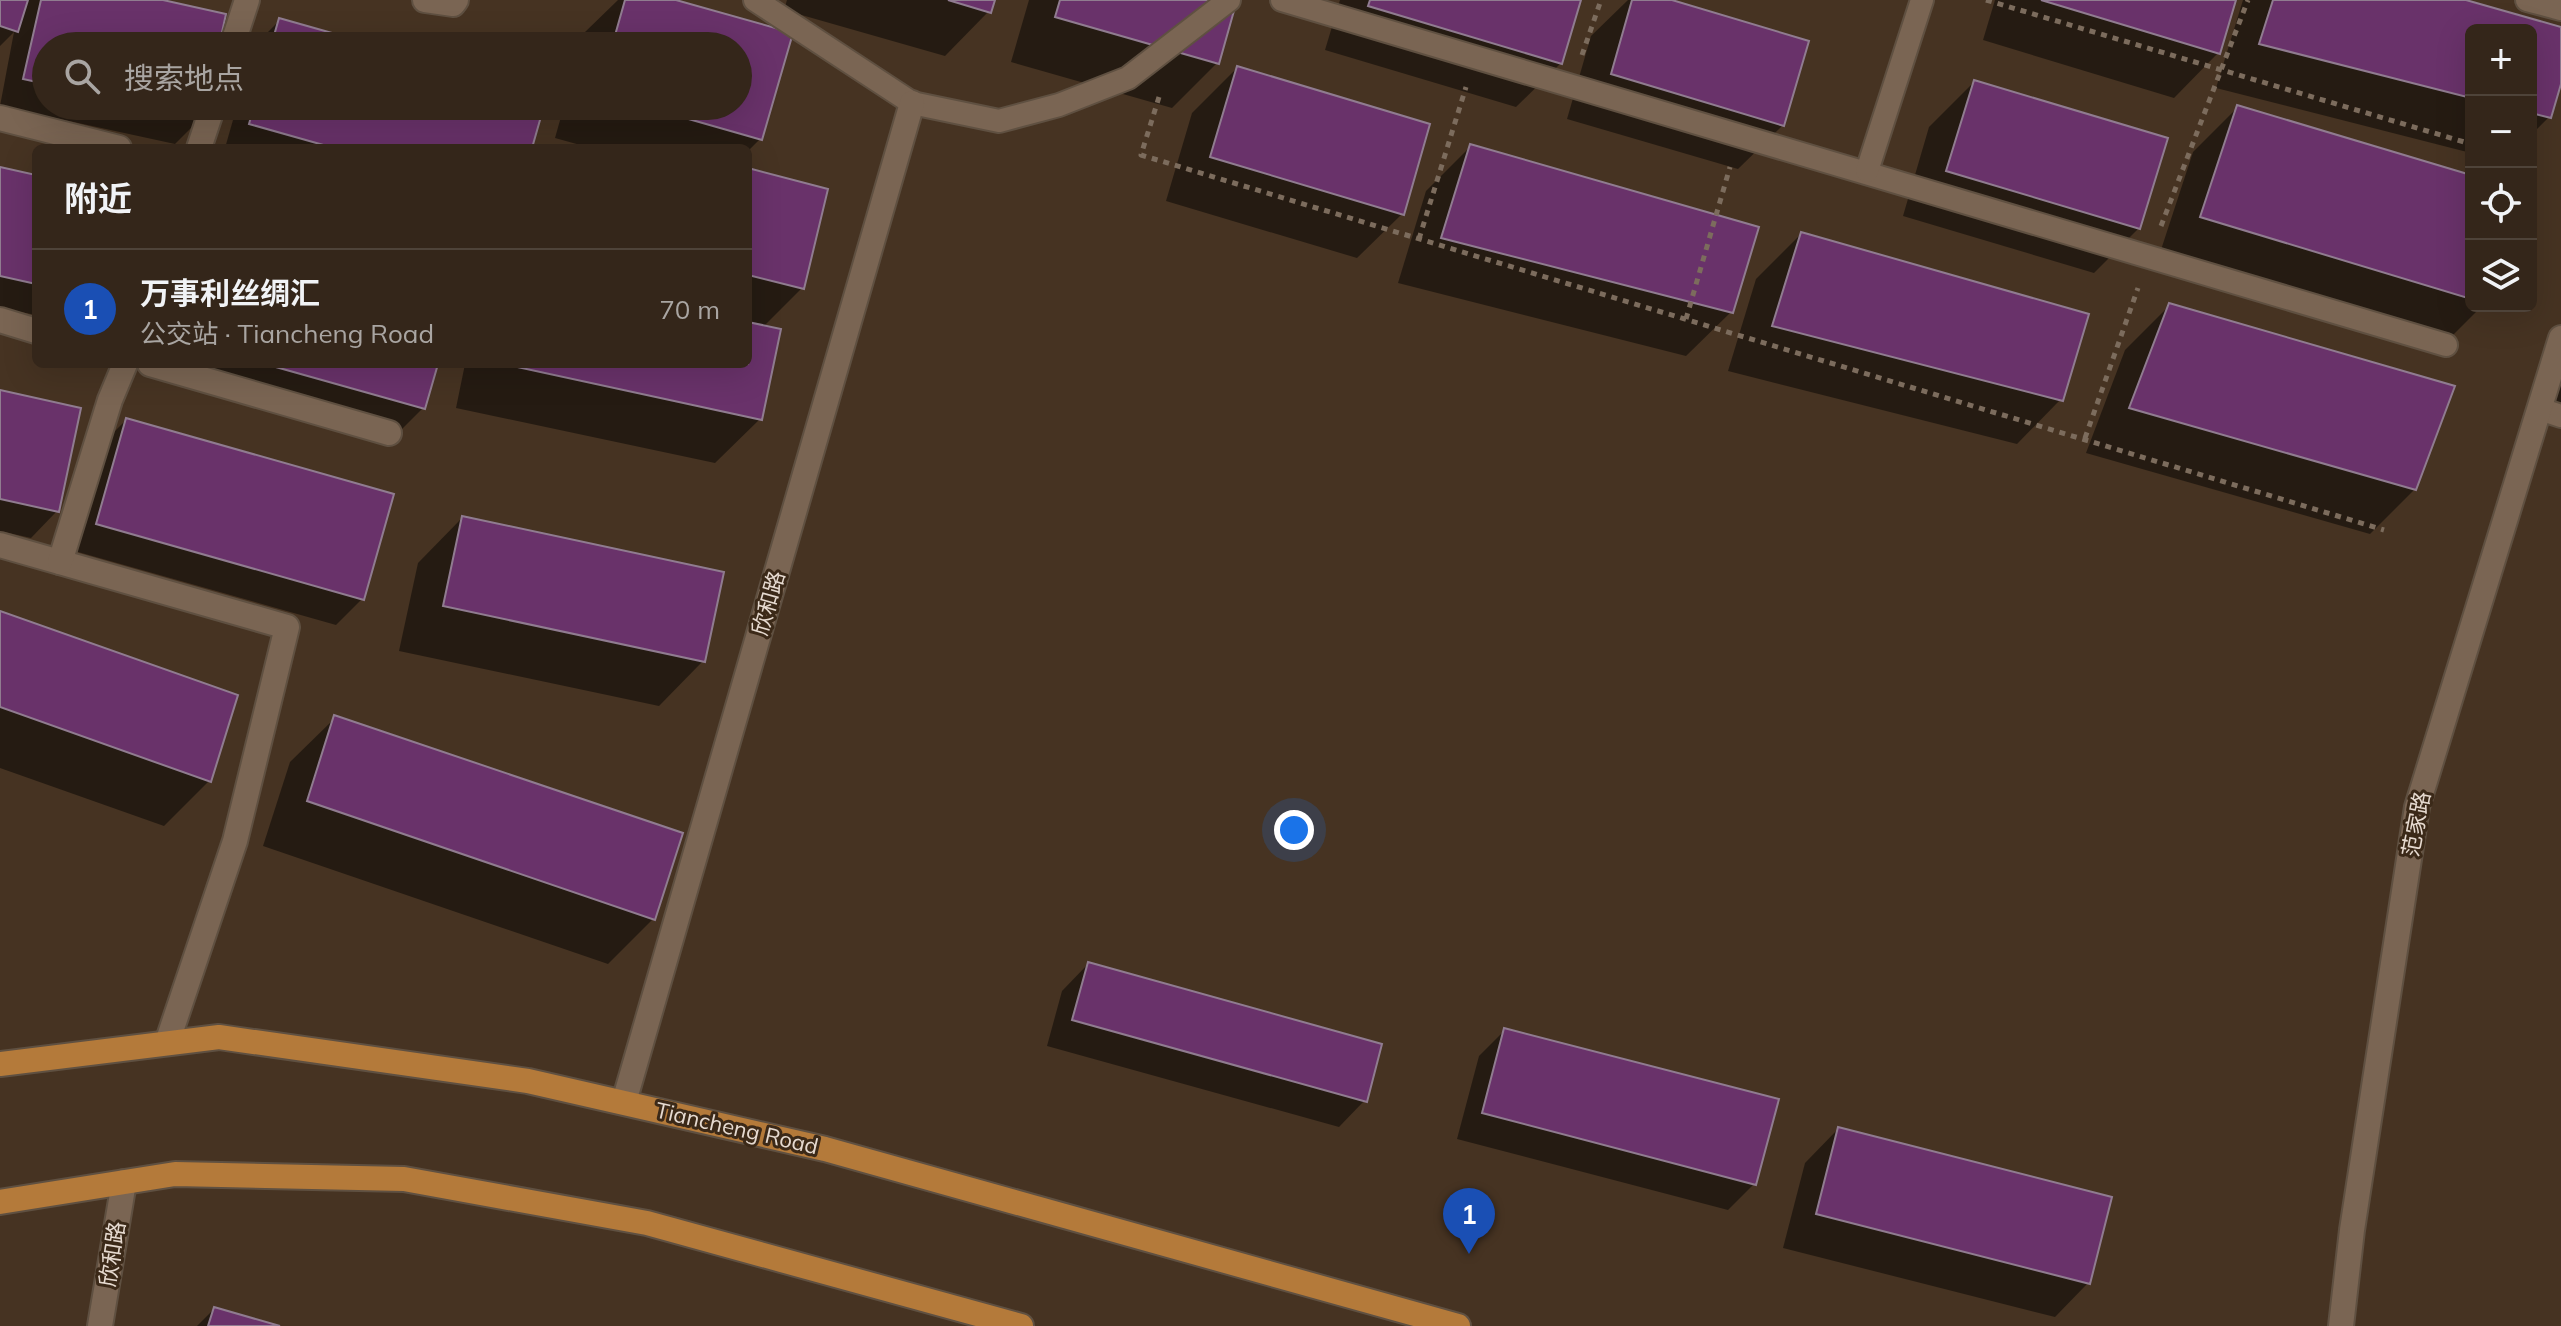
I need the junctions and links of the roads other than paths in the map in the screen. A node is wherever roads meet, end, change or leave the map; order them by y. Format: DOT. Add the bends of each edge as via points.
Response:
graph roads {
  1 [pos="247,0"];
  2 [pos="425,0"];
  3 [pos="456,0"];
  4 [pos="755,0"];
  5 [pos="1229,0"];
  6 [pos="1282,0"];
  7 [pos="1922,0"];
  8 [pos="2527,0"];
  9 [pos="2561,9"];
  10 [pos="237,32"];
  11 [pos="912,103"];
  12 [pos="0,118"];
  13 [pos="208,120"];
  14 [pos="103,144"];
  15 [pos="200,144"];
  16 [pos="1867,171"];
  17 [pos="0,320"];
  18 [pos="32,330"];
  19 [pos="2561,338"];
  20 [pos="2446,345"];
  21 [pos="123,368"];
  22 [pos="164,368"];
  23 [pos="2551,412"];
  24 [pos="389,433"];
  25 [pos="0,545"];
  26 [pos="60,562"];
  27 [pos="167,1043"];
  28 [pos="0,1064"];
  29 [pos="624,1102"];
  30 [pos="124,1182"];
  31 [pos="0,1202"];
  32 [pos="100,1326"];
  33 [pos="1021,1326"];
  34 [pos="1458,1326"];
  35 [pos="2341,1326"];
  1 -- 10 [label="street"];
  2 -- 3 [label="street"];
  4 -- 11 [label="lane"];
  5 -- 11 [label="lane" via="1128,78 1059,105 999,121"];
  6 -- 16 [label="lane"];
  7 -- 16 [label="lane"];
  8 -- 9 [label="lane"];
  11 -- 29 [label="street, 欣和路"];
  12 -- 14 [label="street"];
  13 -- 15 [label="street"];
  16 -- 20 [label="lane"];
  17 -- 18 [label="street"];
  19 -- 23 [label="street, 范家路"];
  21 -- 26 [label="street"];
  22 -- 24 [label="street"];
  23 -- 35 [label="street, 范家路" via="2417,807"];
  25 -- 26 [label="street"];
  26 -- 27 [label="street" via="287,627 235,841"];
  27 -- 28 [label="main road, Tiancheng Road"];
  27 -- 29 [label="main road, Tiancheng Road" via="219,1037 528,1081"];
  29 -- 34 [label="main road, Tiancheng Road" via="825,1149"];
  30 -- 31 [label="main road"];
  30 -- 32 [label="street, 欣和路"];
  30 -- 33 [label="main road" via="175,1174 404,1179 647,1223"];
}
